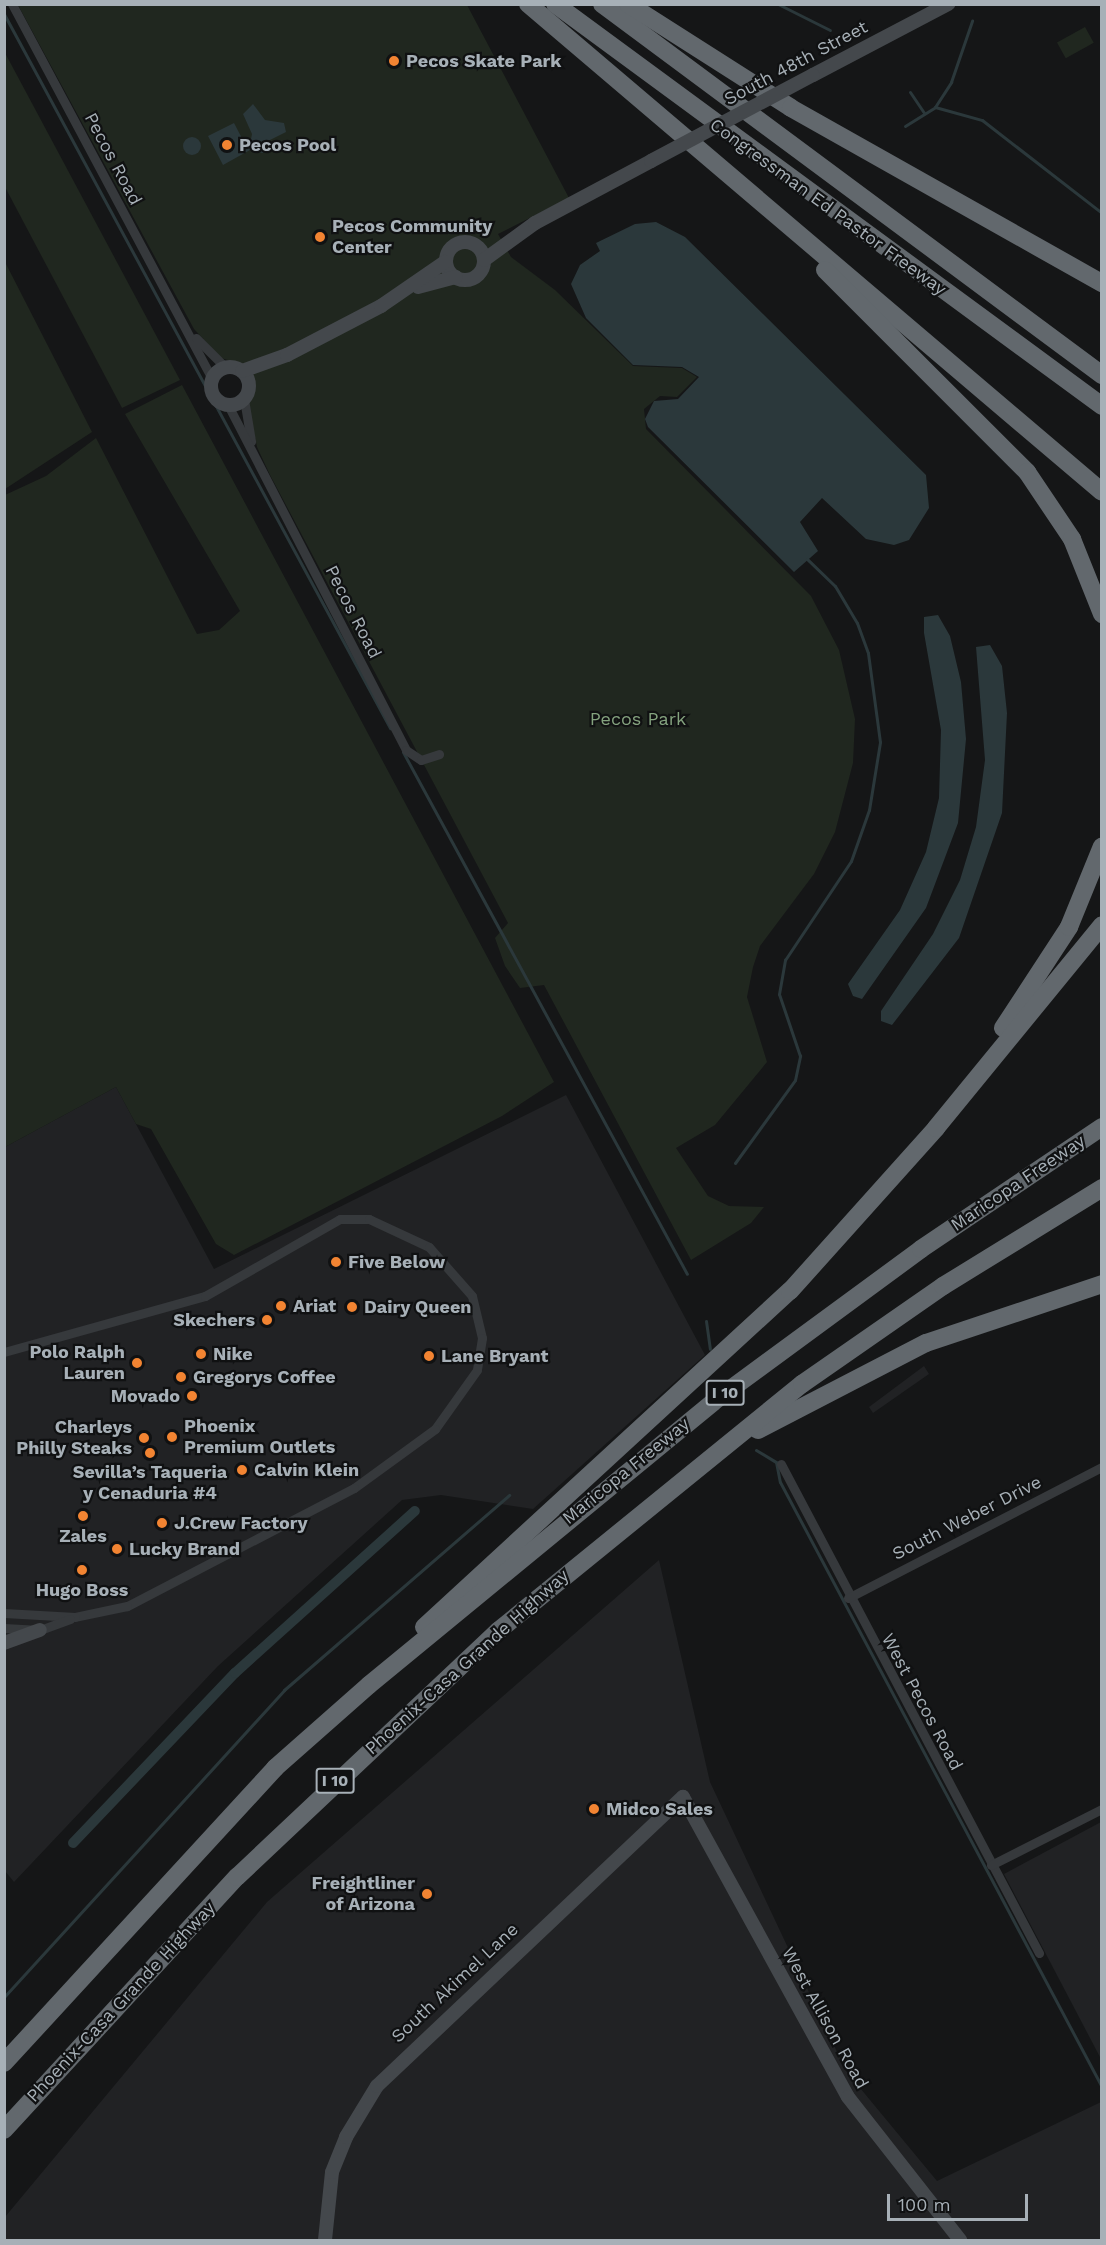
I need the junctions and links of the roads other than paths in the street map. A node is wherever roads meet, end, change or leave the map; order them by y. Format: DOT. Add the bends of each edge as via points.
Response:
graph roads {
  1 [pos="12,4"];
  2 [pos="528,4"];
  3 [pos="555,4"];
  4 [pos="603,4"];
  5 [pos="628,4"];
  6 [pos="948,4"];
  7 [pos="729,177"];
  8 [pos="535,223"];
  9 [pos="475,244"];
  10 [pos="484,260"];
  11 [pos="445,262"];
  12 [pos="456,277"];
  13 [pos="1101,283"];
  14 [pos="407,291"];
  15 [pos="186,327"];
  16 [pos="287,355"];
  17 [pos="225,367"];
  18 [pos="242,371"];
  19 [pos="1101,375"];
  20 [pos="212,378"];
  21 [pos="250,384"];
  22 [pos="244,399"];
  23 [pos="228,405"];
  24 [pos="1101,406"];
  25 [pos="255,455"];
  26 [pos="1101,492"];
  27 [pos="1101,614"];
  28 [pos="439,754"];
  29 [pos="1101,846"];
  30 [pos="1101,925"];
  31 [pos="1101,1127"];
  32 [pos="903,1164"];
  33 [pos="1101,1188"];
  34 [pos="1101,1284"];
  35 [pos="1101,1293"];
  36 [pos="1020,1308"];
  37 [pos="6,1352"];
  38 [pos="781,1464"];
  39 [pos="1101,1467"];
  40 [pos="695,1468"];
  41 [pos="848,1598"];
  42 [pos="4,1613"];
  43 [pos="75,1617"];
  44 [pos="4,1628"];
  45 [pos="40,1630"];
  46 [pos="4,1643"];
  47 [pos="369,1685"];
  48 [pos="683,1797"];
  49 [pos="1101,1809"];
  50 [pos="991,1865"];
  51 [pos="1039,1953"];
  52 [pos="4,2063"];
  53 [pos="5,2129"];
  54 [pos="325,2241"];
  55 [pos="960,2241"];
  1 -- 15 [label="street, Pecos Road"];
  2 -- 7 [label="highway"];
  3 -- 24 [label="highway, Congressman Ed Pastor Freeway"];
  4 -- 19 [label="highway, Congressman Ed Pastor Freeway"];
  5 -- 13 [label="highway" via="791,108"];
  6 -- 8 [label="street, South 48th Street, bridge"];
  7 -- 26 [label="highway"];
  7 -- 27 [label="highway" via="1022,466 1071,539"];
  8 -- 9 [label="street, South 48th Street"];
  8 -- 10 [label="street, South 48th Street"];
  9 -- 10 [label="street"];
  9 -- 11 [label="street" via="454,244"];
  10 -- 12 [label="street" via="475,277"];
  11 -- 12 [label="street"];
  11 -- 14 [label="street"];
  12 -- 14 [label="street"];
  14 -- 16 [label="street"];
  15 -- 17 [label="street, Pecos Road"];
  15 -- 20 [label="street, Pecos Road"];
  16 -- 18 [label="street"];
  16 -- 21 [label="street"];
  17 -- 18 [label="street"];
  17 -- 20 [label="street"];
  18 -- 21 [label="street"];
  20 -- 23 [label="street" via="212,394"];
  21 -- 22 [label="street"];
  22 -- 23 [label="street"];
  22 -- 25 [label="street, Pecos Road"];
  23 -- 25 [label="street, Pecos Road"];
  25 -- 28 [label="street, Pecos Road" via="406,750 422,760"];
  29 -- 32 [label="highway" via="1083,898 1051,957"];
  30 -- 32 [label="highway"];
  31 -- 47 [label="highway, Maricopa Freeway / I 10" via="722,1395"];
  32 -- 47 [label="highway" via="758,1323 441,1609"];
  33 -- 40 [label="highway, I 10" via="886,1324"];
  34 -- 36 [label="highway"];
  35 -- 36 [label="highway"];
  36 -- 40 [label="highway" via="861,1373"];
  37 -- 43 [label="street" via="205,1296 340,1219 369,1220 429,1247 461,1280 479,1319 477,1370 433,1431 354,1488 229,1558 127,1606"];
  38 -- 41 [label="street, West Pecos Road"];
  39 -- 41 [label="street, South Weber Drive"];
  40 -- 53 [label="highway, Phoenix-Casa Grande Highway / I 10" via="506,1625 347,1769 166,1950"];
  41 -- 50 [label="street, West Pecos Road"];
  42 -- 43 [label="street"];
  43 -- 45 [label="street"];
  44 -- 45 [label="street"];
  45 -- 46 [label="street"];
  47 -- 52 [label="highway, I 10" via="275,1768"];
  48 -- 54 [label="street, South Akimel Lane" via="377,2086 346,2137 333,2172"];
  48 -- 55 [label="street, West Allison Road" via="848,2097"];
  49 -- 50 [label="street"];
  50 -- 51 [label="street, West Pecos Road"];
}
